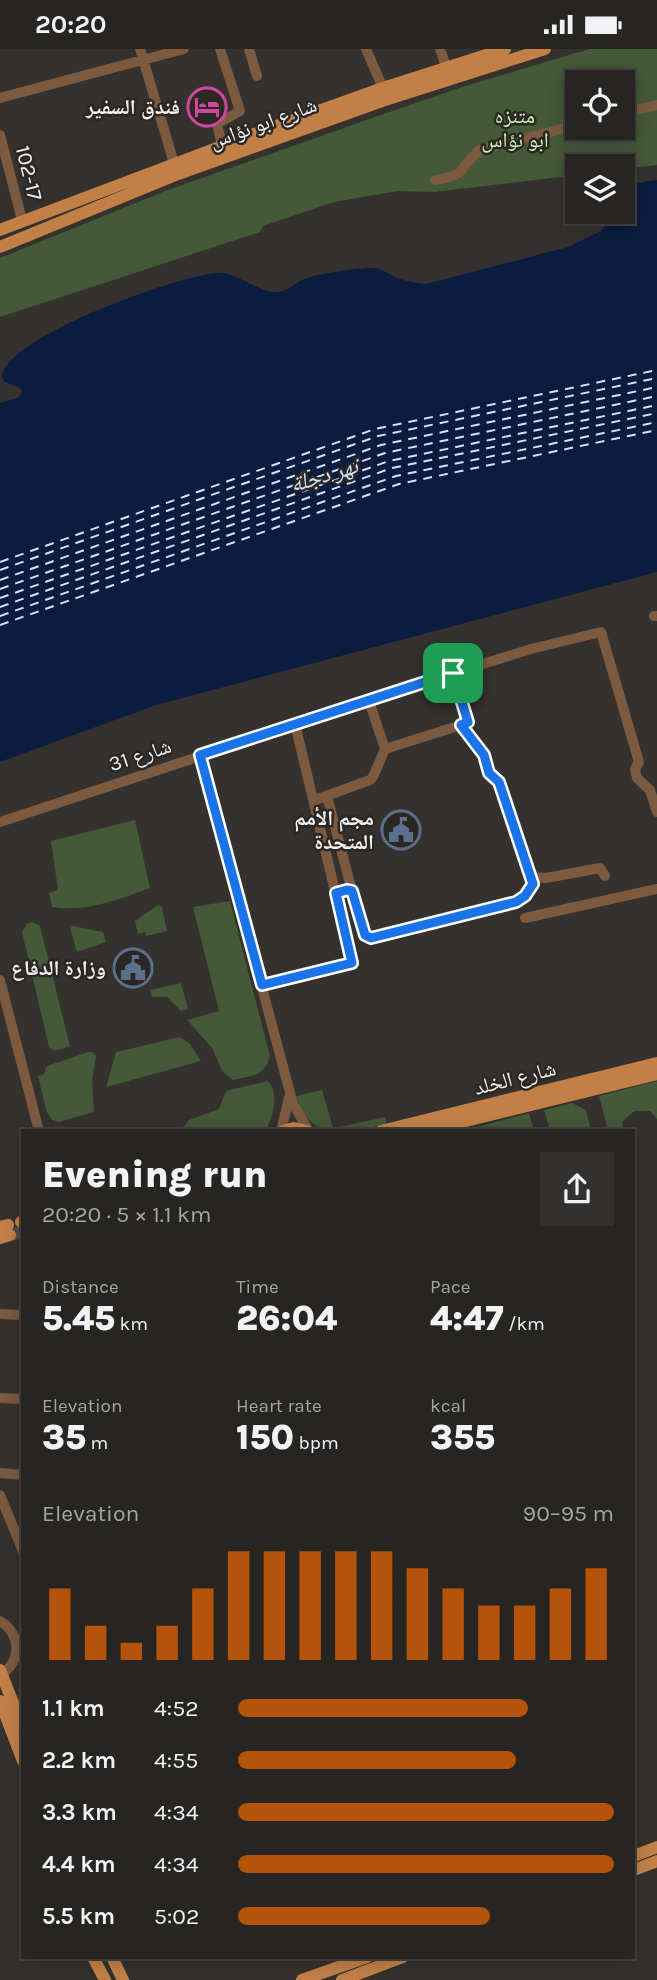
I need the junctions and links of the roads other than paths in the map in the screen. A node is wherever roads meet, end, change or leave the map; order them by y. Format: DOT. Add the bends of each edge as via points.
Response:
graph roads {
  1 [pos="141,49"];
  2 [pos="184,49"];
  3 [pos="220,49"];
  4 [pos="249,49"];
  5 [pos="366,49"];
  6 [pos="440,49"];
  7 [pos="545,49"];
  8 [pos="500,50"];
  9 [pos="143,61"];
  10 [pos="448,73"];
  11 [pos="257,76"];
  12 [pos="383,88"];
  13 [pos="0,98"];
  14 [pos="657,105"];
  15 [pos="635,110"];
  16 [pos="565,128"];
  17 [pos="0,135"];
  18 [pos="222,145"];
  19 [pos="174,163"];
  20 [pos="435,180"];
  21 [pos="22,221"];
  22 [pos="0,230"];
  23 [pos="0,247"];
  24 [pos="457,672"];
  25 [pos="369,701"];
  26 [pos="295,724"];
  27 [pos="461,725"];
  28 [pos="385,749"];
  29 [pos="200,755"];
  30 [pos="327,796"];
  31 [pos="314,800"];
  32 [pos="657,812"];
  33 [pos="0,822"];
  34 [pos="605,876"];
  35 [pos="530,877"];
  36 [pos="657,888"];
  37 [pos="352,891"];
  38 [pos="336,893"];
  39 [pos="526,918"];
  40 [pos="0,981"];
  41 [pos="262,985"];
  42 [pos="657,1063"];
  43 [pos="657,1074"];
  44 [pos="289,1091"];
  45 [pos="38,1129"];
  46 [pos="282,1129"];
  47 [pos="307,1129"];
  48 [pos="390,1129"];
  49 [pos="433,1129"];
  50 [pos="0,1314"];
  51 [pos="21,1315"];
  52 [pos="0,1398"];
  53 [pos="21,1399"];
  54 [pos="0,1473"];
  55 [pos="21,1475"];
  56 [pos="0,1495"];
  57 [pos="21,1547"];
  58 [pos="0,1622"];
  59 [pos="19,1637"];
  60 [pos="1,1672"];
  61 [pos="0,1701"];
  62 [pos="21,1723"];
  63 [pos="21,1756"];
  64 [pos="657,1847"];
  65 [pos="635,1856"];
  66 [pos="657,1861"];
  67 [pos="635,1870"];
  68 [pos="92,1959"];
  69 [pos="93,1959"];
  70 [pos="113,1959"];
  71 [pos="360,1959"];
  72 [pos="398,1959"];
  73 [pos="96,1980"];
  74 [pos="105,1980"];
  75 [pos="122,1980"];
  76 [pos="302,1980"];
  77 [pos="342,1980"];
  1 -- 9 [label="street"];
  2 -- 9 [label="street"];
  3 -- 18 [label="street" via="240,111 217,124"];
  4 -- 11 [label="street"];
  5 -- 12 [label="street"];
  6 -- 10 [label="street"];
  7 -- 10 [label="main road, شارع ابو نؤاس"];
  8 -- 10 [label="main road, شارع ابو نؤاس"];
  9 -- 13 [label="street"];
  9 -- 19 [label="street"];
  10 -- 12 [label="main road, شارع ابو نؤاس"];
  10 -- 23 [label="main road, شارع ابو نؤاس" via="178,174"];
  12 -- 18 [label="main road, شارع ابو نؤاس"];
  14 -- 15 [label="street"];
  16 -- 20 [label="street" via="480,150 455,177"];
  17 -- 21 [label="street, 102-17"];
  18 -- 19 [label="main road, شارع ابو نؤاس"];
  19 -- 21 [label="main road, شارع ابو نؤاس"];
  21 -- 22 [label="main road, شارع ابو نؤاس"];
  24 -- 25 [label="street, شارع 31"];
  24 -- 27 [label="street" via="468,722"];
  24 -- 32 [label="street, شارع 31" via="601,632 639,762 637,778 650,790"];
  25 -- 26 [label="street, شارع 31"];
  25 -- 28 [label="street"];
  26 -- 29 [label="street, شارع 31"];
  26 -- 31 [label="street"];
  27 -- 28 [label="street"];
  27 -- 35 [label="street" via="499,782"];
  28 -- 30 [label="street" via="370,780"];
  29 -- 33 [label="street, شارع 31"];
  29 -- 41 [label="street"];
  30 -- 31 [label="street"];
  30 -- 37 [label="street"];
  31 -- 38 [label="street"];
  34 -- 35 [label="street" via="600,868"];
  35 -- 37 [label="street" via="533,884 516,902 371,938 365,935"];
  36 -- 39 [label="street"];
  37 -- 38 [label="street"];
  38 -- 41 [label="street" via="352,963"];
  40 -- 45 [label="street"];
  41 -- 44 [label="street"];
  42 -- 48 [label="main road, شارع الخلد"];
  43 -- 49 [label="main road, شارع الخلد"];
  44 -- 46 [label="street"];
  44 -- 47 [label="street"];
  50 -- 51 [label="street"];
  52 -- 53 [label="street"];
  54 -- 55 [label="street"];
  56 -- 57 [label="street"];
  58 -- 59 [label="street"];
  59 -- 60 [label="street" via="15,1659"];
  60 -- 62 [label="main road"];
  61 -- 63 [label="main road"];
  64 -- 65 [label="main road"];
  66 -- 67 [label="main road"];
  68 -- 73 [label="main road"];
  69 -- 74 [label="main road"];
  70 -- 75 [label="main road"];
  71 -- 76 [label="main road"];
  72 -- 77 [label="main road"];
}
